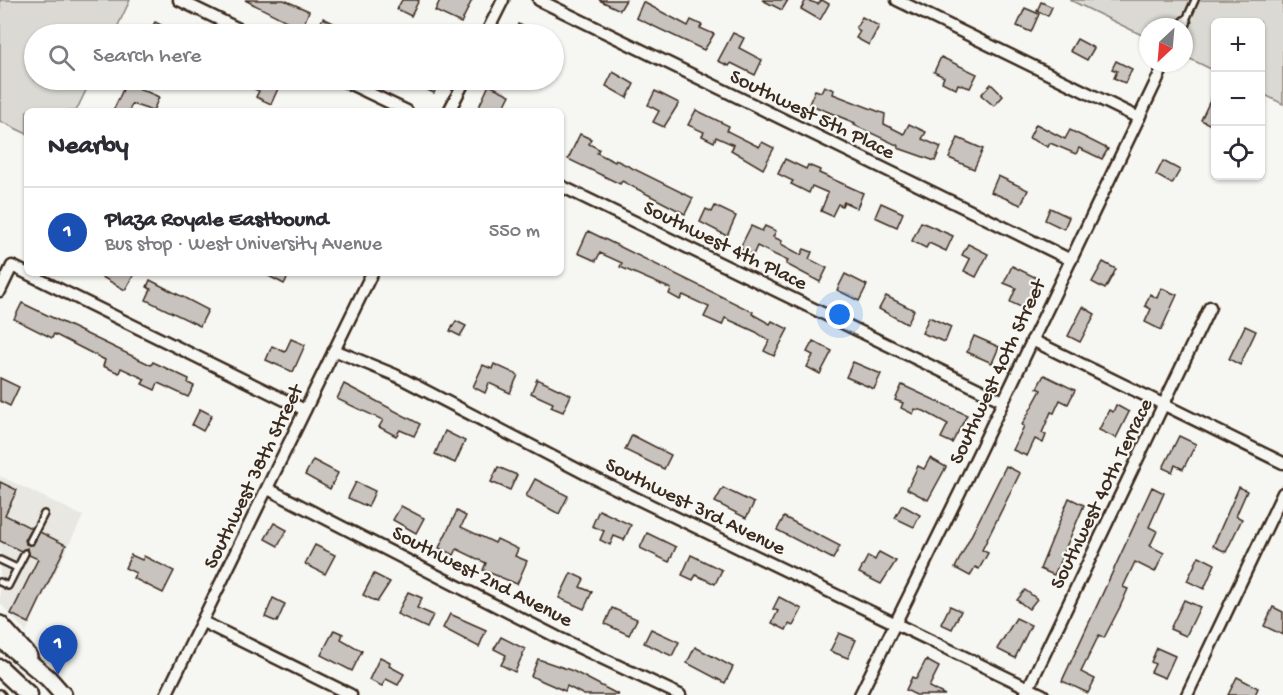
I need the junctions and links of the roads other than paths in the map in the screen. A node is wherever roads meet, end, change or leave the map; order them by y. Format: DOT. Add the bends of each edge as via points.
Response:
graph roads {
  1 [pos="179,0"];
  2 [pos="503,0"];
  3 [pos="539,0"];
  4 [pos="897,0"];
  5 [pos="1195,0"];
  6 [pos="1186,18"];
  7 [pos="228,24"];
  8 [pos="491,24"];
  9 [pos="1161,72"];
  10 [pos="363,90"];
  11 [pos="460,90"];
  12 [pos="401,108"];
  13 [pos="451,108"];
  14 [pos="1139,118"];
  15 [pos="564,187"];
  16 [pos="1071,260"];
  17 [pos="24,272"];
  18 [pos="32,276"];
  19 [pos="371,276"];
  20 [pos="0,291"];
  21 [pos="1210,307"];
  22 [pos="1032,340"];
  23 [pos="334,350"];
  24 [pos="1003,401"];
  25 [pos="1163,406"];
  26 [pos="305,410"];
  27 [pos="1283,463"];
  28 [pos="268,489"];
  29 [pos="1283,494"];
  30 [pos="44,513"];
  31 [pos="30,541"];
  32 [pos="25,553"];
  33 [pos="0,560"];
  34 [pos="17,568"];
  35 [pos="0,582"];
  36 [pos="203,622"];
  37 [pos="895,622"];
  38 [pos="0,624"];
  39 [pos="0,638"];
  40 [pos="0,668"];
  41 [pos="48,678"];
  42 [pos="1027,691"];
  43 [pos="29,695"];
  44 [pos="63,695"];
  45 [pos="166,695"];
  46 [pos="351,695"];
  47 [pos="680,695"];
  48 [pos="860,695"];
  49 [pos="1043,695"];
  50 [pos="1187,695"];
  1 -- 7 [label="street"];
  2 -- 8 [label="street"];
  3 -- 16 [label="street, Southwest 5th Place"];
  4 -- 14 [label="street"];
  5 -- 6 [label="lane"];
  9 -- 14 [label="street, Southwest 40th Street"];
  10 -- 12 [label="street"];
  11 -- 13 [label="street"];
  14 -- 16 [label="street, Southwest 40th Street"];
  15 -- 24 [label="street, Southwest 4th Place"];
  16 -- 22 [label="street, Southwest 40th Street"];
  17 -- 20 [label="street" via="12,266"];
  18 -- 26 [label="street"];
  19 -- 23 [label="street, Southwest 38th Street"];
  21 -- 25 [label="street, Southwest 40th Terrace"];
  22 -- 24 [label="street, Southwest 40th Street"];
  22 -- 25 [label="street"];
  23 -- 26 [label="street, Southwest 38th Street"];
  23 -- 37 [label="street, Southwest 3rd Avenue" via="396,375 588,475"];
  24 -- 37 [label="street, Southwest 40th Street"];
  25 -- 27 [label="street"];
  25 -- 42 [label="street, Southwest 40th Terrace"];
  26 -- 28 [label="street, Southwest 38th Street"];
  28 -- 36 [label="street, Southwest 38th Street"];
  28 -- 47 [label="street, Southwest 2nd Avenue" via="557,637"];
  29 -- 50 [label="street"];
  30 -- 31 [label="lane"];
  32 -- 34 [label="lane"];
  33 -- 34 [label="lane"];
  34 -- 35 [label="lane" via="8,586"];
  36 -- 45 [label="street, Southwest 38th Street"];
  36 -- 46 [label="street"];
  37 -- 42 [label="street, Southwest 3rd Avenue"];
  37 -- 48 [label="street, Southwest 40th Street"];
  38 -- 41 [label="main road"];
  39 -- 41 [label="main road"];
  40 -- 43 [label="main road"];
  41 -- 44 [label="main road"];
  42 -- 49 [label="street, Southwest 3rd Avenue"];
}
